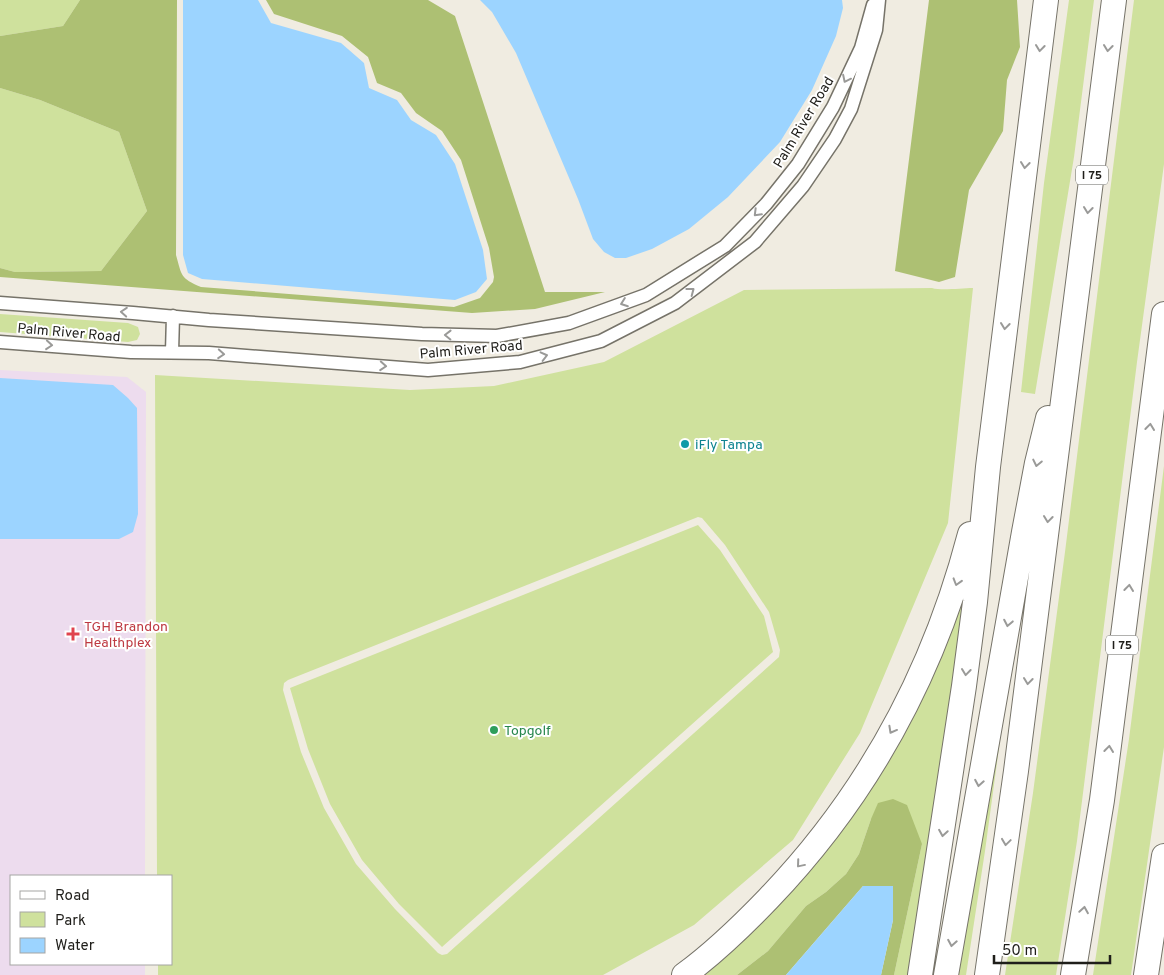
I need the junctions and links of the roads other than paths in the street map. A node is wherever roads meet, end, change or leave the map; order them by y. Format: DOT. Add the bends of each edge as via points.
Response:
graph roads {
  1 [pos="874,0"];
  2 [pos="879,0"];
  3 [pos="1046,0"];
  4 [pos="1114,0"];
  5 [pos="0,303"];
  6 [pos="1164,314"];
  7 [pos="173,316"];
  8 [pos="0,342"];
  9 [pos="1070,350"];
  10 [pos="172,352"];
  11 [pos="988,467"];
  12 [pos="1164,856"];
  13 [pos="684,975"];
  14 [pos="920,975"];
  15 [pos="946,975"];
  16 [pos="986,975"];
  17 [pos="1073,975"];
  18 [pos="1146,975"];
  1 -- 7 [label="street, Palm River Road, one-way" via="861,48 833,106 798,164 766,204 725,246 646,295 569,323 497,336 422,334"];
  10 -- 2 [label="street, Palm River Road, one-way" via="428,370 520,362 601,342 675,303 755,242 803,186 851,109 876,30"];
  3 -- 11 [label="highway, one-way"];
  4 -- 9 [label="highway, I 75, one-way"];
  7 -- 5 [label="street, Palm River Road, one-way"];
  17 -- 6 [label="highway, I 75, one-way" via="1102,800"];
  7 -- 10 [label="street"];
  8 -- 10 [label="street, Palm River Road, one-way"];
  9 -- 15 [label="highway, one-way" via="1052,402 1037,463"];
  9 -- 16 [label="highway, I 75, one-way" via="1016,771"];
  11 -- 13 [label="highway, one-way" via="948,610 885,744 830,828 798,867 748,920"];
  11 -- 14 [label="highway, one-way" via="975,602 952,774"];
  12 -- 18 [label="highway"];
}
